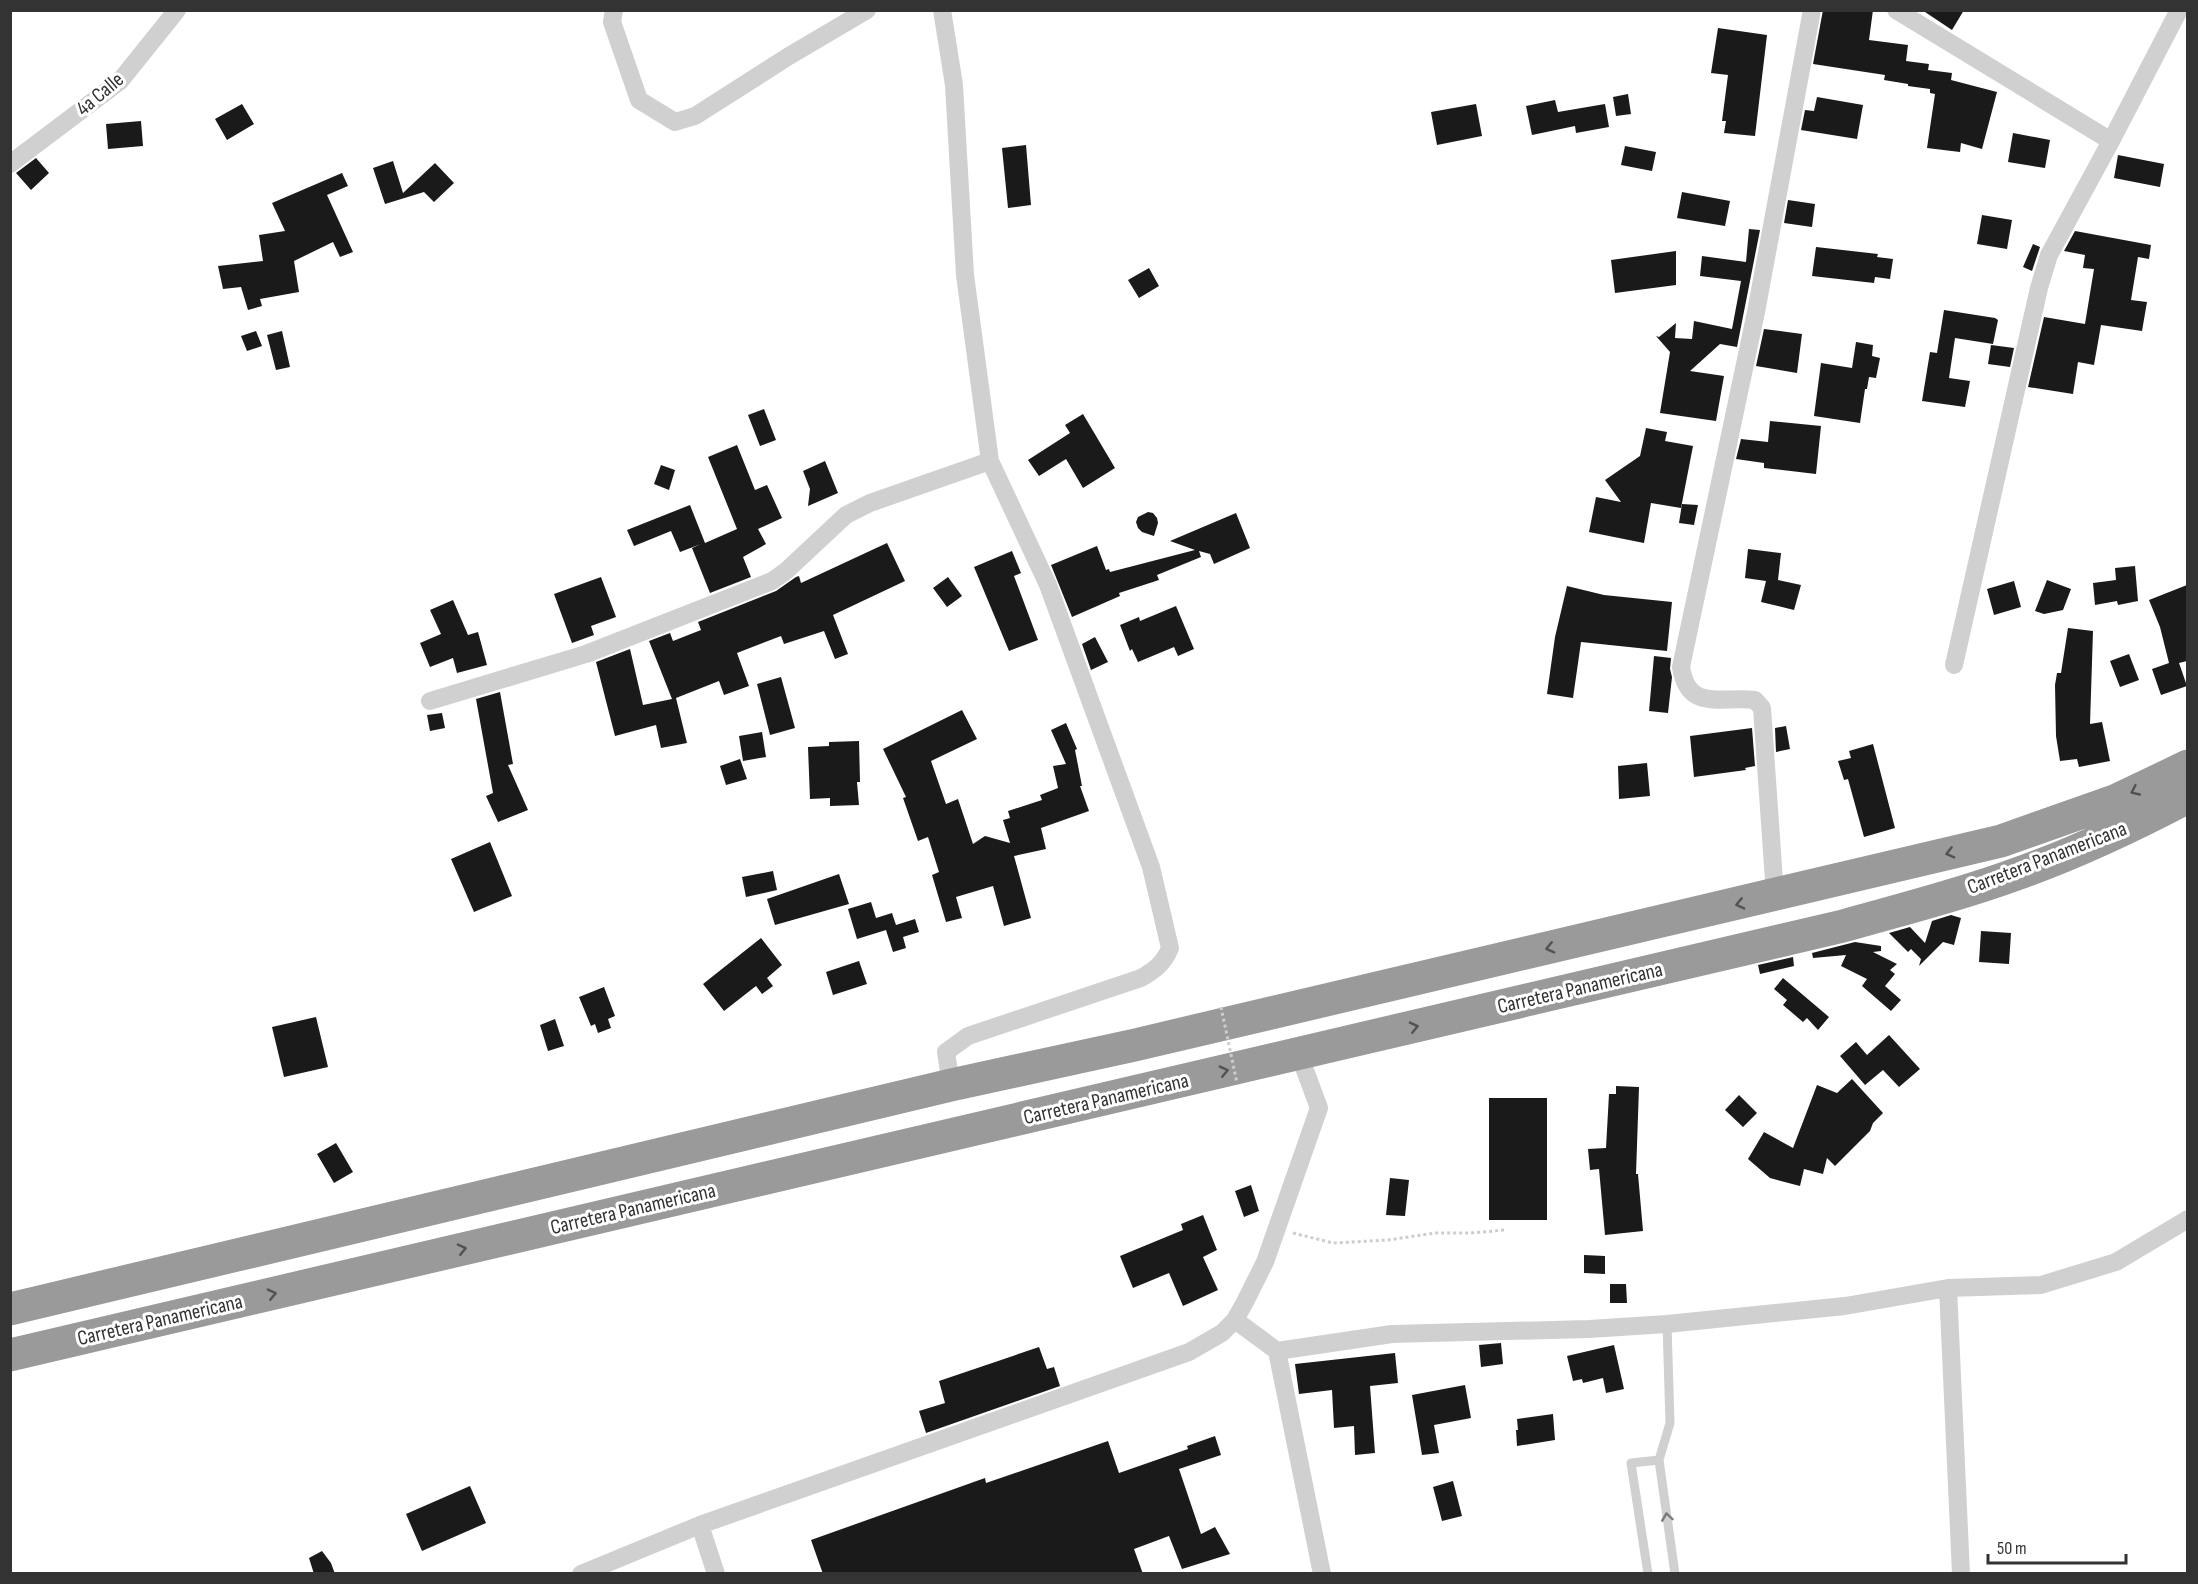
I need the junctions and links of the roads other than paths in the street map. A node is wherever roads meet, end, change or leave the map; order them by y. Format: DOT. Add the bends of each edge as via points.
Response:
graph roads {
  1 [pos="177,10"];
  2 [pos="614,10"];
  3 [pos="867,10"];
  4 [pos="942,10"];
  5 [pos="1812,10"];
  6 [pos="1896,10"];
  7 [pos="2179,10"];
  8 [pos="2111,141"];
  9 [pos="10,164"];
  10 [pos="990,461"];
  11 [pos="1954,665"];
  12 [pos="430,701"];
  13 [pos="2187,766"];
  14 [pos="2187,797"];
  15 [pos="1775,895"];
  16 [pos="1135,1045"];
  17 [pos="1299,1054"];
  18 [pos="951,1085"];
  19 [pos="1010,1122"];
  20 [pos="756,1180"];
  21 [pos="2187,1219"];
  22 [pos="1948,1288"];
  23 [pos="10,1309"];
  24 [pos="1235,1320"];
  25 [pos="1667,1324"];
  26 [pos="1277,1351"];
  27 [pos="10,1355"];
  28 [pos="1659,1460"];
  29 [pos="700,1525"];
  30 [pos="581,1574"];
  31 [pos="716,1574"];
  32 [pos="1323,1574"];
  33 [pos="1647,1574"];
  34 [pos="1675,1574"];
  35 [pos="1961,1574"];
  1 -- 9 [label="street, 4a Calle" via="120,81"];
  2 -- 3 [label="street" via="612,22 639,100 675,122 695,116"];
  4 -- 10 [label="street" via="954,85 965,275"];
  5 -- 15 [label="street" via="1756,312 1681,667 1689,691 1701,699 1755,700 1762,708"];
  6 -- 8 [label="street"];
  7 -- 8 [label="street"];
  8 -- 11 [label="street" via="2045,266"];
  10 -- 12 [label="street" via="846,515 772,581 586,654"];
  10 -- 18 [label="street" via="1048,585 1150,867 1170,948 1156,969 1141,978 968,1036 946,1052"];
  13 -- 15 [label="highway, Carretera Panamericana, one-way" via="2117,800 2001,840"];
  17 -- 14 [label="highway, Carretera Panamericana, one-way" via="1843,926 1931,901 2012,876 2131,827"];
  15 -- 16 [label="highway, Carretera Panamericana, one-way"];
  16 -- 18 [label="highway, Carretera Panamericana"];
  16 -- 19 [label="highway" via="1097,1067 989,1092 970,1102 971,1112 980,1121"];
  19 -- 17 [label="highway, Carretera Panamericana, one-way"];
  17 -- 24 [label="street" via="1319,1108 1265,1262"];
  18 -- 20 [label="highway" via="963,1106 958,1116 794,1164"];
  18 -- 23 [label="highway, Carretera Panamericana"];
  19 -- 20 [label="highway, Carretera Panamericana"];
  27 -- 20 [label="highway, Carretera Panamericana, one-way"];
  21 -- 22 [label="street" via="2116,1262 2041,1285"];
  22 -- 25 [label="street" via="1845,1306"];
  22 -- 35 [label="street"];
  24 -- 26 [label="street"];
  24 -- 29 [label="street" via="1222,1333 1189,1352"];
  25 -- 26 [label="street" via="1392,1334"];
  25 -- 28 [label="lane" via="1670,1423"];
  26 -- 32 [label="street"];
  28 -- 33 [label="lane" via="1631,1463"];
  34 -- 28 [label="lane, one-way"];
  29 -- 30 [label="street"];
  29 -- 31 [label="street"];
}
